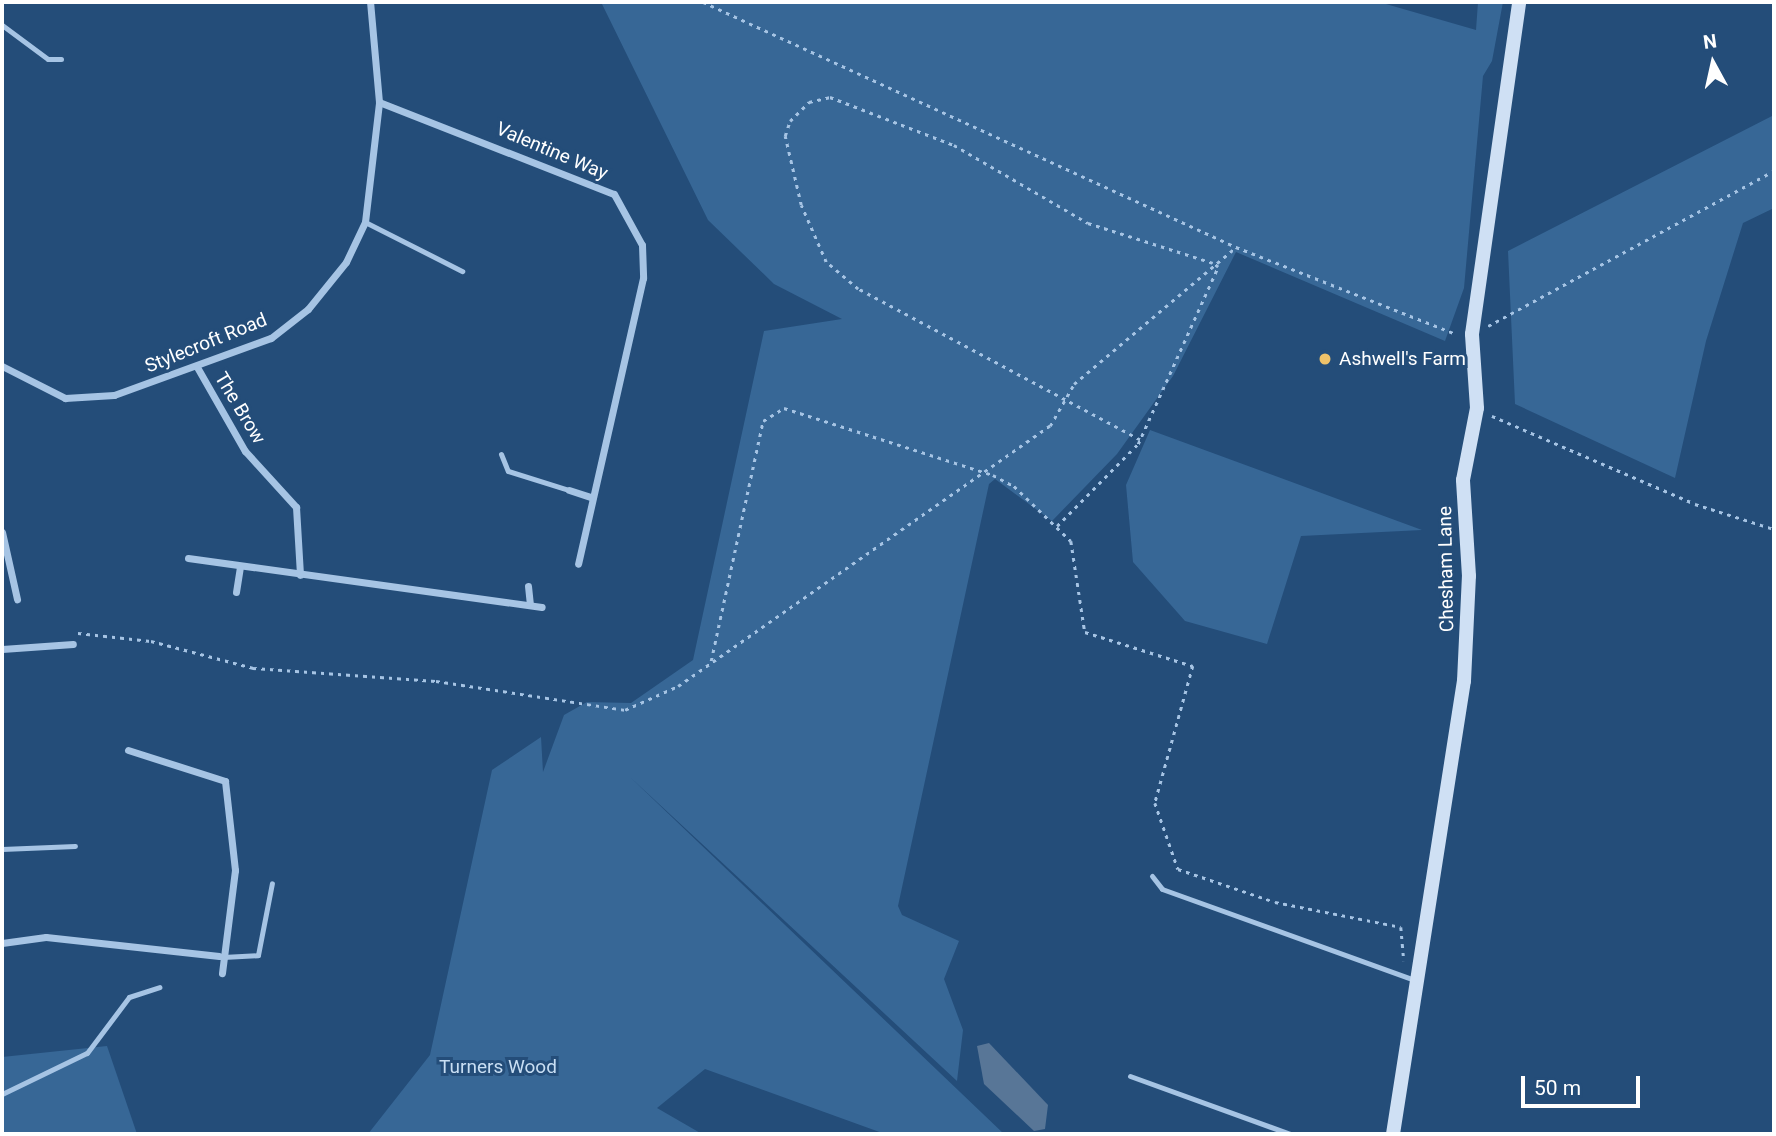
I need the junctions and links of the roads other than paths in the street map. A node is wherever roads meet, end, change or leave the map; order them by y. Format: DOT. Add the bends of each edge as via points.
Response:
graph roads {
  1 [pos="370,2"];
  2 [pos="1518,2"];
  3 [pos="2,25"];
  4 [pos="61,60"];
  5 [pos="379,102"];
  6 [pos="365,222"];
  7 [pos="462,271"];
  8 [pos="2,366"];
  9 [pos="197,367"];
  10 [pos="501,454"];
  11 [pos="569,490"];
  12 [pos="591,496"];
  13 [pos="2,531"];
  14 [pos="188,558"];
  15 [pos="578,564"];
  16 [pos="240,566"];
  17 [pos="300,575"];
  18 [pos="528,586"];
  19 [pos="236,592"];
  20 [pos="18,599"];
  21 [pos="530,605"];
  22 [pos="542,607"];
  23 [pos="73,644"];
  24 [pos="2,649"];
  25 [pos="128,750"];
  26 [pos="75,846"];
  27 [pos="2,849"];
  28 [pos="1152,876"];
  29 [pos="272,883"];
  30 [pos="2,943"];
  31 [pos="219,956"];
  32 [pos="222,973"];
  33 [pos="1411,979"];
  34 [pos="159,987"];
  35 [pos="1130,1076"];
  36 [pos="2,1094"];
  37 [pos="1290,1134"];
  38 [pos="1393,1134"];
  1 -- 5 [label="street, Stylecroft Road"];
  2 -- 33 [label="street, Chesham Lane" via="1473,338 1477,408 1463,480 1469,576 1464,681"];
  3 -- 4 [label="lane" via="48,59"];
  5 -- 6 [label="street, Stylecroft Road"];
  5 -- 12 [label="street, Valentine Way" via="614,194 642,245 643,278"];
  6 -- 7 [label="lane"];
  6 -- 9 [label="street, Stylecroft Road" via="346,262 308,309 271,338"];
  8 -- 9 [label="street, Stylecroft Road" via="65,398 114,394"];
  9 -- 17 [label="street, The Brow" via="245,451 296,507"];
  10 -- 11 [label="lane" via="508,471"];
  11 -- 12 [label="street"];
  12 -- 15 [label="street, Valentine Way"];
  13 -- 20 [label="street"];
  14 -- 16 [label="street"];
  16 -- 17 [label="street"];
  16 -- 19 [label="street"];
  17 -- 21 [label="street"];
  18 -- 21 [label="street"];
  21 -- 22 [label="street"];
  23 -- 24 [label="street"];
  25 -- 31 [label="street" via="225,781 235,870"];
  26 -- 27 [label="lane"];
  28 -- 33 [label="lane" via="1161,889 1334,946"];
  29 -- 31 [label="lane" via="258,955"];
  30 -- 31 [label="street" via="46,937"];
  31 -- 32 [label="street"];
  33 -- 38 [label="street, Chesham Lane"];
  34 -- 36 [label="lane" via="129,997 87,1053"];
  35 -- 37 [label="lane"];
}
